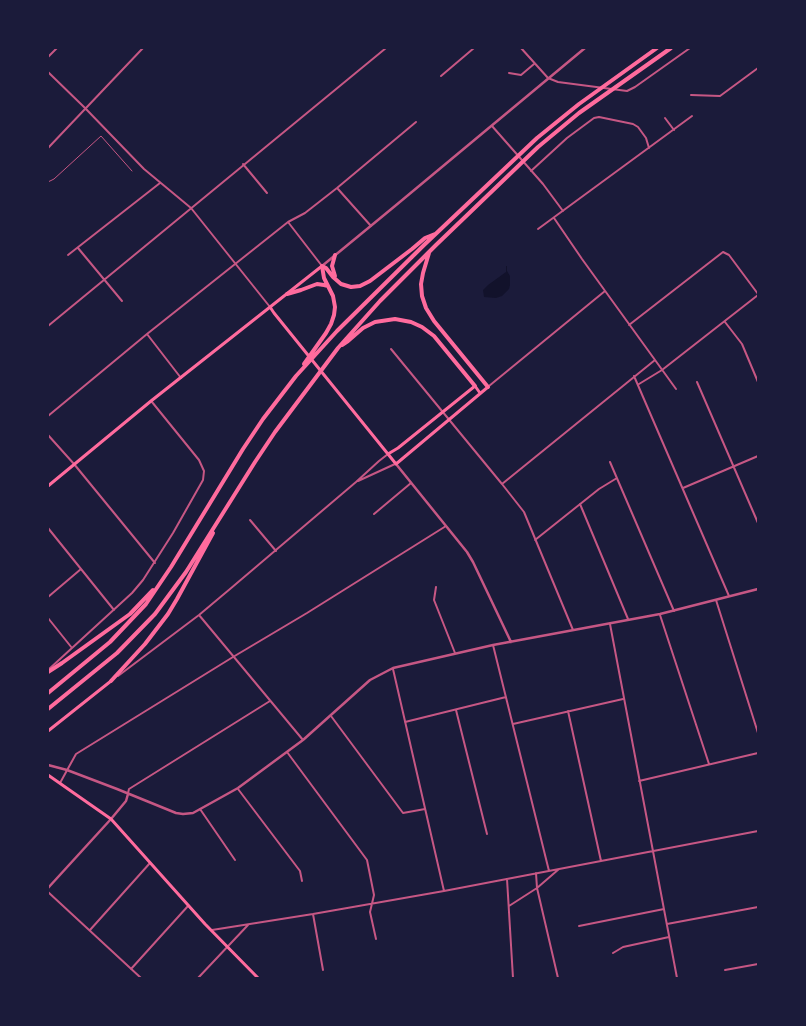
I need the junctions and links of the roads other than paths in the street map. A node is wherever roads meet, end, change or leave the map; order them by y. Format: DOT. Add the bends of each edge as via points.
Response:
graph roads {
  1 [pos="57,48"];
  2 [pos="143,48"];
  3 [pos="386,48"];
  4 [pos="474,48"];
  5 [pos="521,48"];
  6 [pos="585,48"];
  7 [pos="657,48"];
  8 [pos="671,48"];
  9 [pos="690,48"];
  10 [pos="48,57"];
  11 [pos="534,64"];
  12 [pos="758,68"];
  13 [pos="48,72"];
  14 [pos="509,73"];
  15 [pos="441,76"];
  16 [pos="548,78"];
  17 [pos="691,95"];
  18 [pos="85,108"];
  19 [pos="692,116"];
  20 [pos="665,118"];
  21 [pos="416,122"];
  22 [pos="492,126"];
  23 [pos="674,130"];
  24 [pos="48,148"];
  25 [pos="649,148"];
  26 [pos="244,164"];
  27 [pos="132,171"];
  28 [pos="531,171"];
  29 [pos="48,182"];
  30 [pos="160,183"];
  31 [pos="337,188"];
  32 [pos="267,193"];
  33 [pos="191,208"];
  34 [pos="563,212"];
  35 [pos="554,218"];
  36 [pos="288,222"];
  37 [pos="371,226"];
  38 [pos="538,229"];
  39 [pos="439,232"];
  40 [pos="78,248"];
  41 [pos="430,251"];
  42 [pos="68,255"];
  43 [pos="335,255"];
  44 [pos="236,263"];
  45 [pos="322,266"];
  46 [pos="104,279"];
  47 [pos="339,282"];
  48 [pos="329,287"];
  49 [pos="605,291"];
  50 [pos="287,294"];
  51 [pos="758,294"];
  52 [pos="122,301"];
  53 [pos="270,307"];
  54 [pos="725,322"];
  55 [pos="629,325"];
  56 [pos="48,326"];
  57 [pos="147,334"];
  58 [pos="338,348"];
  59 [pos="390,349"];
  60 [pos="655,360"];
  61 [pos="662,370"];
  62 [pos="296,376"];
  63 [pos="634,376"];
  64 [pos="181,378"];
  65 [pos="758,378"];
  66 [pos="697,382"];
  67 [pos="758,382"];
  68 [pos="639,384"];
  69 [pos="475,386"];
  70 [pos="488,386"];
  71 [pos="676,388"];
  72 [pos="480,393"];
  73 [pos="151,402"];
  74 [pos="443,412"];
  75 [pos="48,416"];
  76 [pos="449,420"];
  77 [pos="48,436"];
  78 [pos="388,454"];
  79 [pos="758,456"];
  80 [pos="610,462"];
  81 [pos="74,464"];
  82 [pos="396,464"];
  83 [pos="734,466"];
  84 [pos="617,478"];
  85 [pos="356,482"];
  86 [pos="411,483"];
  87 [pos="502,484"];
  88 [pos="48,486"];
  89 [pos="683,488"];
  90 [pos="580,504"];
  91 [pos="374,514"];
  92 [pos="221,517"];
  93 [pos="250,520"];
  94 [pos="758,523"];
  95 [pos="446,526"];
  96 [pos="48,528"];
  97 [pos="535,540"];
  98 [pos="276,551"];
  99 [pos="155,563"];
  100 [pos="81,569"];
  101 [pos="162,581"];
  102 [pos="436,587"];
  103 [pos="758,589"];
  104 [pos="729,596"];
  105 [pos="48,597"];
  106 [pos="716,600"];
  107 [pos="114,610"];
  108 [pos="674,610"];
  109 [pos="660,614"];
  110 [pos="199,615"];
  111 [pos="48,618"];
  112 [pos="628,621"];
  113 [pos="610,624"];
  114 [pos="573,630"];
  115 [pos="510,642"];
  116 [pos="493,645"];
  117 [pos="72,648"];
  118 [pos="455,653"];
  119 [pos="233,657"];
  120 [pos="393,668"];
  121 [pos="48,671"];
  122 [pos="112,681"];
  123 [pos="48,692"];
  124 [pos="506,697"];
  125 [pos="624,699"];
  126 [pos="270,701"];
  127 [pos="48,709"];
  128 [pos="456,710"];
  129 [pos="568,712"];
  130 [pos="331,716"];
  131 [pos="405,722"];
  132 [pos="513,724"];
  133 [pos="48,731"];
  134 [pos="758,733"];
  135 [pos="303,740"];
  136 [pos="287,751"];
  137 [pos="758,753"];
  138 [pos="709,764"];
  139 [pos="48,765"];
  140 [pos="67,770"];
  141 [pos="48,775"];
  142 [pos="639,781"];
  143 [pos="60,784"];
  144 [pos="238,788"];
  145 [pos="128,794"];
  146 [pos="200,809"];
  147 [pos="425,809"];
  148 [pos="111,819"];
  149 [pos="758,831"];
  150 [pos="487,834"];
  151 [pos="653,852"];
  152 [pos="235,860"];
  153 [pos="601,861"];
  154 [pos="150,864"];
  155 [pos="560,869"];
  156 [pos="549,871"];
  157 [pos="536,873"];
  158 [pos="507,878"];
  159 [pos="302,881"];
  160 [pos="537,888"];
  161 [pos="48,890"];
  162 [pos="444,890"];
  163 [pos="372,903"];
  164 [pos="188,905"];
  165 [pos="509,906"];
  166 [pos="758,907"];
  167 [pos="664,909"];
  168 [pos="313,914"];
  169 [pos="667,924"];
  170 [pos="248,925"];
  171 [pos="579,926"];
  172 [pos="89,930"];
  173 [pos="210,930"];
  174 [pos="669,938"];
  175 [pos="376,939"];
  176 [pos="227,947"];
  177 [pos="613,954"];
  178 [pos="758,964"];
  179 [pos="130,969"];
  180 [pos="323,970"];
  181 [pos="725,970"];
  182 [pos="141,978"];
  183 [pos="198,978"];
  184 [pos="258,978"];
  185 [pos="513,978"];
  186 [pos="558,978"];
  187 [pos="677,978"];
  1 -- 10 [label="street"];
  2 -- 18 [label="street"];
  3 -- 26 [label="street"];
  4 -- 15 [label="street"];
  5 -- 11 [label="street"];
  6 -- 16 [label="street"];
  7 -- 39 [label="highway" via="550,126"];
  8 -- 41 [label="highway" via="558,130"];
  9 -- 16 [label="street" via="630,90 558,82"];
  11 -- 14 [label="street" via="521,75"];
  11 -- 16 [label="street"];
  12 -- 17 [label="street" via="720,96"];
  13 -- 18 [label="street"];
  16 -- 22 [label="street"];
  18 -- 24 [label="street"];
  18 -- 30 [label="street"];
  19 -- 23 [label="street"];
  20 -- 23 [label="street"];
  21 -- 31 [label="street"];
  22 -- 28 [label="street"];
  22 -- 37 [label="street"];
  23 -- 25 [label="street"];
  25 -- 28 [label="street" via="646,138 634,124 596,117"];
  25 -- 34 [label="street"];
  26 -- 32 [label="street"];
  26 -- 33 [label="street"];
  27 -- 29 [label="lane" via="101,136"];
  28 -- 34 [label="street"];
  30 -- 33 [label="street"];
  30 -- 40 [label="street"];
  31 -- 36 [label="street"];
  31 -- 37 [label="street"];
  33 -- 44 [label="street"];
  33 -- 46 [label="street"];
  34 -- 35 [label="street"];
  35 -- 38 [label="street"];
  35 -- 49 [label="street"];
  36 -- 44 [label="street"];
  36 -- 45 [label="street"];
  37 -- 43 [label="street"];
  39 -- 47 [label="highway" via="425,238 365,284 351,287"];
  39 -- 62 [label="highway" via="356,312"];
  40 -- 42 [label="street"];
  40 -- 46 [label="street"];
  41 -- 58 [label="highway"];
  41 -- 70 [label="highway" via="421,284 426,308"];
  43 -- 45 [label="street"];
  43 -- 47 [label="highway" via="332,268"];
  44 -- 53 [label="street"];
  44 -- 57 [label="street"];
  45 -- 47 [label="highway"];
  45 -- 48 [label="highway"];
  45 -- 50 [label="main road"];
  46 -- 52 [label="street"];
  46 -- 56 [label="street"];
  48 -- 50 [label="highway" via="317,284"];
  48 -- 62 [label="highway" via="334,304 332,321"];
  49 -- 55 [label="street"];
  49 -- 70 [label="street"];
  50 -- 53 [label="main road"];
  51 -- 54 [label="street"];
  51 -- 55 [label="street" via="724,252"];
  53 -- 64 [label="main road"];
  53 -- 78 [label="main road"];
  54 -- 61 [label="street"];
  54 -- 65 [label="street" via="742,344"];
  55 -- 60 [label="street"];
  57 -- 64 [label="street"];
  57 -- 75 [label="street"];
  58 -- 69 [label="highway" via="372,323 407,321 431,334"];
  58 -- 92 [label="highway" via="269,440"];
  59 -- 74 [label="street"];
  60 -- 61 [label="street"];
  60 -- 63 [label="street"];
  61 -- 68 [label="street"];
  61 -- 71 [label="street"];
  62 -- 101 [label="highway" via="243,449"];
  63 -- 68 [label="street"];
  63 -- 87 [label="street"];
  64 -- 73 [label="main road"];
  65 -- 67 [label="street"];
  66 -- 83 [label="street"];
  68 -- 89 [label="street"];
  69 -- 72 [label="main road"];
  69 -- 74 [label="main road"];
  70 -- 72 [label="main road"];
  72 -- 76 [label="main road"];
  73 -- 81 [label="main road"];
  73 -- 99 [label="street" via="199,460 204,474 202,484"];
  74 -- 76 [label="street"];
  74 -- 78 [label="main road"];
  76 -- 82 [label="main road"];
  76 -- 87 [label="street"];
  77 -- 81 [label="street"];
  78 -- 82 [label="main road"];
  78 -- 85 [label="street"];
  79 -- 83 [label="street"];
  80 -- 84 [label="street"];
  81 -- 88 [label="main road"];
  81 -- 99 [label="street"];
  82 -- 85 [label="street"];
  82 -- 86 [label="street"];
  83 -- 89 [label="street"];
  83 -- 94 [label="street"];
  84 -- 90 [label="street"];
  84 -- 108 [label="street"];
  85 -- 98 [label="street"];
  86 -- 91 [label="street"];
  86 -- 95 [label="street"];
  87 -- 97 [label="street" via="524,512"];
  89 -- 104 [label="street"];
  90 -- 97 [label="street"];
  90 -- 112 [label="street"];
  92 -- 122 [label="highway" via="168,614"];
  92 -- 127 [label="highway" via="155,614 104,664"];
  93 -- 98 [label="street"];
  95 -- 115 [label="street" via="473,562"];
  95 -- 119 [label="street"];
  96 -- 100 [label="street"];
  97 -- 114 [label="street"];
  98 -- 110 [label="street"];
  99 -- 107 [label="street" via="138,587"];
  100 -- 105 [label="street"];
  100 -- 107 [label="street"];
  101 -- 121 [label="highway" via="130,614"];
  101 -- 123 [label="highway" via="146,604 114,638"];
  102 -- 118 [label="street" via="434,600"];
  103 -- 104 [label="street"];
  104 -- 106 [label="street"];
  106 -- 108 [label="street"];
  106 -- 134 [label="street"];
  107 -- 117 [label="street"];
  108 -- 109 [label="street"];
  109 -- 112 [label="street"];
  109 -- 138 [label="street"];
  110 -- 119 [label="street"];
  110 -- 122 [label="street"];
  111 -- 117 [label="street"];
  112 -- 113 [label="street"];
  113 -- 114 [label="street"];
  113 -- 125 [label="street"];
  114 -- 115 [label="street"];
  115 -- 116 [label="street"];
  116 -- 118 [label="street"];
  116 -- 124 [label="street"];
  117 -- 121 [label="street"];
  118 -- 120 [label="street"];
  119 -- 126 [label="street"];
  119 -- 140 [label="street" via="76,754"];
  120 -- 130 [label="street" via="370,680"];
  120 -- 131 [label="street"];
  122 -- 133 [label="main road"];
  124 -- 128 [label="street"];
  124 -- 132 [label="street"];
  125 -- 129 [label="street"];
  125 -- 142 [label="street"];
  126 -- 135 [label="street"];
  126 -- 145 [label="street" via="130,789"];
  128 -- 131 [label="street"];
  128 -- 150 [label="street"];
  129 -- 132 [label="street"];
  129 -- 153 [label="street"];
  130 -- 135 [label="street"];
  130 -- 147 [label="street" via="403,813"];
  131 -- 147 [label="street"];
  132 -- 156 [label="street"];
  135 -- 136 [label="street"];
  136 -- 144 [label="street"];
  136 -- 163 [label="street" via="367,860 374,895"];
  137 -- 138 [label="street"];
  138 -- 142 [label="street"];
  139 -- 140 [label="street"];
  140 -- 143 [label="street"];
  140 -- 145 [label="street"];
  141 -- 143 [label="main road"];
  142 -- 151 [label="street"];
  143 -- 148 [label="main road"];
  144 -- 146 [label="street"];
  144 -- 159 [label="street" via="300,871"];
  145 -- 146 [label="street" via="176,813 188,814"];
  145 -- 148 [label="street"];
  146 -- 152 [label="street"];
  147 -- 162 [label="street"];
  148 -- 154 [label="main road"];
  148 -- 161 [label="street"];
  149 -- 151 [label="street"];
  151 -- 153 [label="street"];
  151 -- 167 [label="street"];
  153 -- 155 [label="street"];
  154 -- 164 [label="main road"];
  154 -- 172 [label="street"];
  155 -- 156 [label="street"];
  155 -- 160 [label="street"];
  156 -- 157 [label="street"];
  157 -- 158 [label="street"];
  157 -- 160 [label="street"];
  158 -- 162 [label="street"];
  158 -- 165 [label="street"];
  160 -- 165 [label="street"];
  160 -- 186 [label="street"];
  161 -- 172 [label="street"];
  162 -- 163 [label="street"];
  163 -- 168 [label="street"];
  163 -- 175 [label="street" via="370,912"];
  164 -- 173 [label="main road"];
  164 -- 179 [label="street"];
  165 -- 185 [label="street"];
  166 -- 169 [label="street"];
  167 -- 169 [label="street"];
  167 -- 171 [label="street"];
  168 -- 170 [label="street"];
  168 -- 180 [label="street"];
  169 -- 174 [label="street"];
  170 -- 173 [label="street"];
  170 -- 176 [label="street"];
  172 -- 179 [label="street"];
  173 -- 176 [label="main road"];
  174 -- 177 [label="street" via="623,947"];
  174 -- 187 [label="street"];
  176 -- 183 [label="street"];
  176 -- 184 [label="main road"];
  178 -- 181 [label="street"];
  179 -- 182 [label="street"];
}
